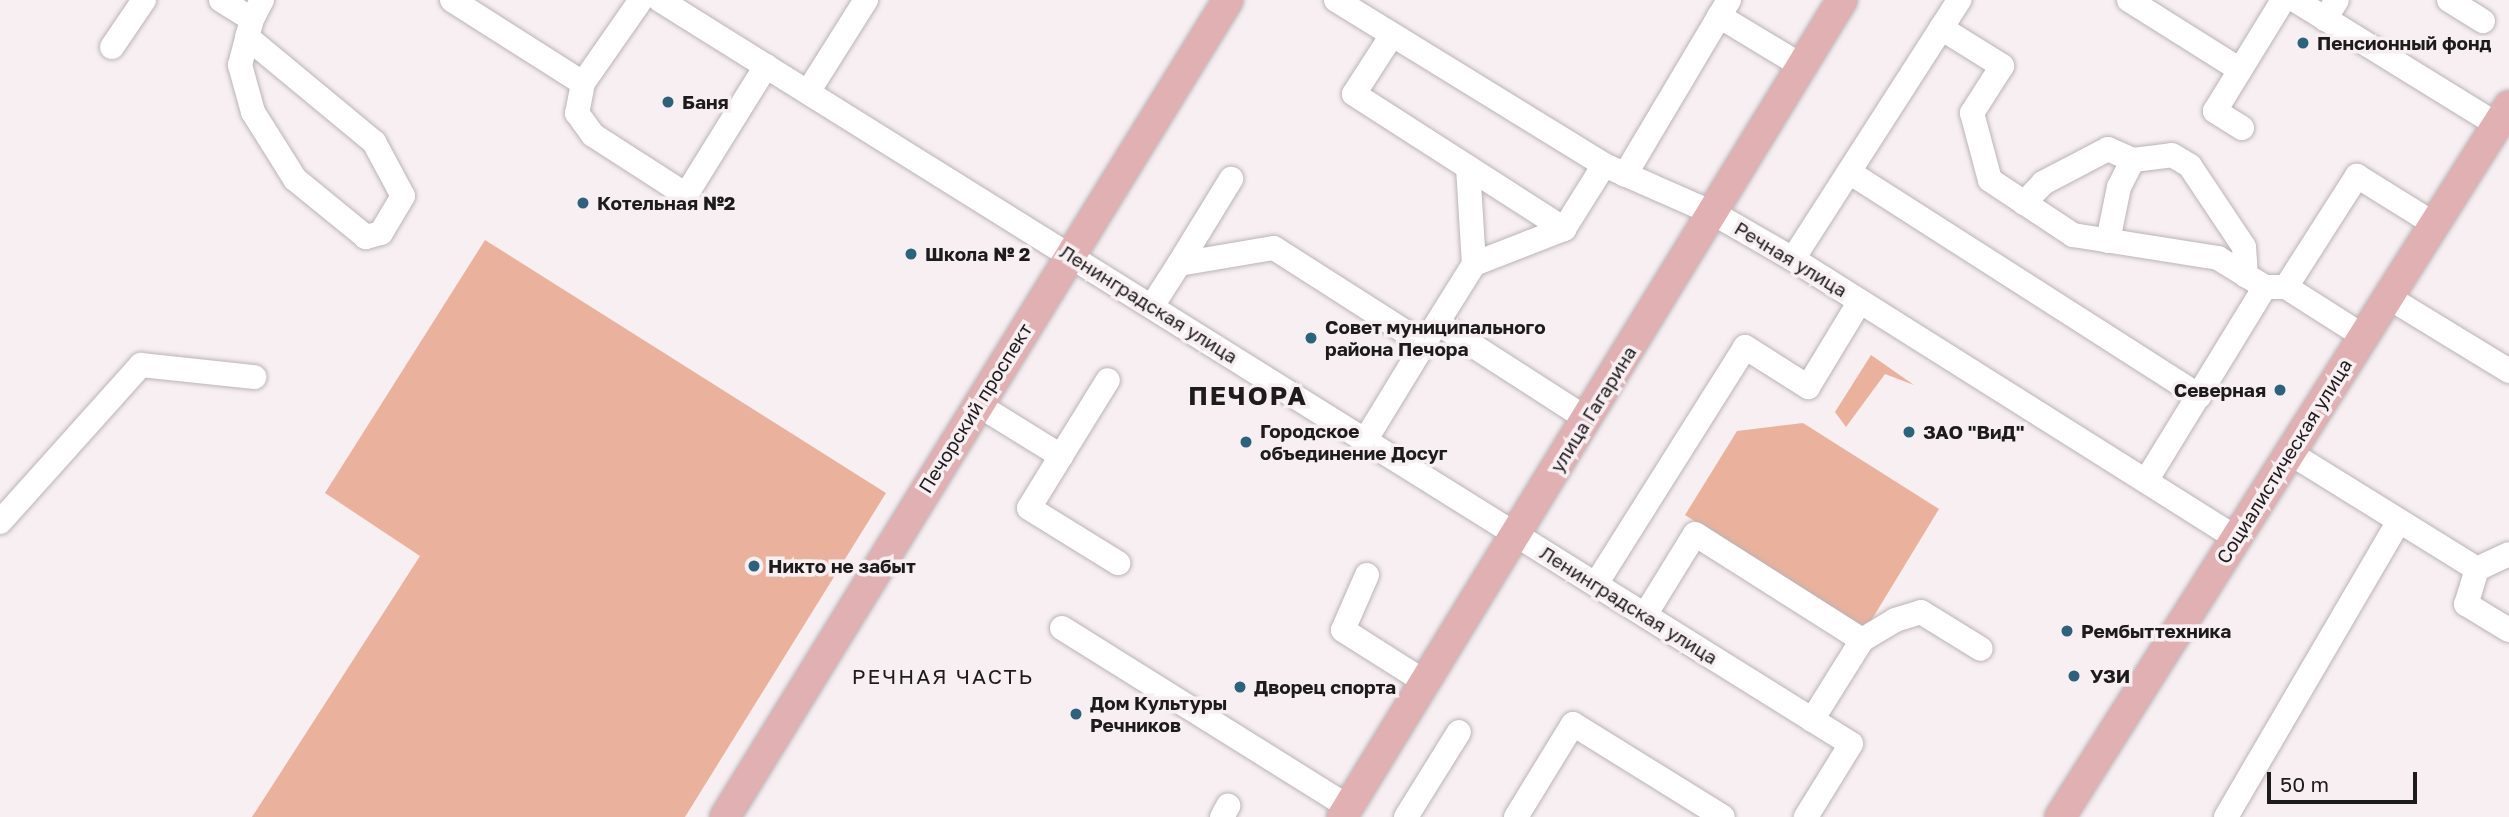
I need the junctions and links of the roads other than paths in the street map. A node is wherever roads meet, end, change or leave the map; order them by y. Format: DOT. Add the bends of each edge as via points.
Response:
graph roads {
  1 [pos="144,0"];
  2 [pos="221,0"];
  3 [pos="452,0"];
  4 [pos="641,0"];
  5 [pos="660,0"];
  6 [pos="866,0"];
  7 [pos="1228,0"];
  8 [pos="1336,0"];
  9 [pos="1842,0"];
  10 [pos="2129,0"];
  11 [pos="2283,0"];
  12 [pos="2295,0"];
  13 [pos="2449,0"];
  14 [pos="1724,8"];
  15 [pos="1946,10"];
  16 [pos="2331,10"];
  17 [pos="254,19"];
  18 [pos="2483,21"];
  19 [pos="1392,35"];
  20 [pos="112,47"];
  21 [pos="766,66"];
  22 [pos="1802,66"];
  23 [pos="2240,70"];
  24 [pos="583,83"];
  25 [pos="808,92"];
  26 [pos="2503,116"];
  27 [pos="2242,128"];
  28 [pos="2133,160"];
  29 [pos="1468,167"];
  30 [pos="1615,170"];
  31 [pos="1849,172"];
  32 [pos="1231,179"];
  33 [pos="2024,203"];
  34 [pos="1713,213"];
  35 [pos="2434,224"];
  36 [pos="1564,229"];
  37 [pos="2108,241"];
  38 [pos="1069,254"];
  39 [pos="1793,259"];
  40 [pos="1179,264"];
  41 [pos="1474,264"];
  42 [pos="2266,283"];
  43 [pos="2388,297"];
  44 [pos="1860,301"];
  45 [pos="1152,306"];
  46 [pos="1438,323"];
  47 [pos="2364,336"];
  48 [pos="1424,344"];
  49 [pos="2509,371"];
  50 [pos="254,377"];
  51 [pos="1108,380"];
  52 [pos="2199,396"];
  53 [pos="977,404"];
  54 [pos="1587,419"];
  55 [pos="1366,439"];
  56 [pos="2290,453"];
  57 [pos="1061,456"];
  58 [pos="2146,481"];
  59 [pos="2399,521"];
  60 [pos="0,522"];
  61 [pos="1516,534"];
  62 [pos="2235,538"];
  63 [pos="2509,554"];
  64 [pos="1118,563"];
  65 [pos="2477,569"];
  66 [pos="1367,575"];
  67 [pos="1596,584"];
  68 [pos="1645,615"];
  69 [pos="1062,628"];
  70 [pos="2509,630"];
  71 [pos="1862,640"];
  72 [pos="1981,649"];
  73 [pos="1425,682"];
  74 [pos="1812,720"];
  75 [pos="1459,732"];
  76 [pos="1345,812"];
  77 [pos="725,817"];
  78 [pos="1406,817"];
  79 [pos="1516,817"];
  80 [pos="1723,817"];
  81 [pos="1806,817"];
  82 [pos="2060,817"];
  83 [pos="2226,817"];
  1 -- 20 [label="street"];
  2 -- 17 [label="street"];
  3 -- 24 [label="street"];
  4 -- 24 [label="street"];
  5 -- 21 [label="street, Ленинградская улица"];
  6 -- 25 [label="street"];
  7 -- 38 [label="main road, Печорский проспект"];
  8 -- 19 [label="street, Речная улица"];
  9 -- 22 [label="main road, улица Гагарина"];
  10 -- 23 [label="street"];
  11 -- 23 [label="street"];
  12 -- 16 [label="street"];
  13 -- 18 [label="street"];
  14 -- 22 [label="street"];
  14 -- 30 [label="street"];
  15 -- 31 [label="street"];
  15 -- 33 [label="street" via="2002,66 1972,113 1990,180"];
  16 -- 26 [label="street"];
  17 -- 17 [label="street" via="240,65 253,112 295,179 366,237 381,233 403,196 374,142"];
  19 -- 29 [label="street" via="1354,94"];
  19 -- 30 [label="street, Речная улица"];
  21 -- 24 [label="street" via="686,195 593,135 577,113"];
  21 -- 25 [label="street, Ленинградская улица"];
  22 -- 34 [label="main road, улица Гагарина"];
  23 -- 27 [label="street" via="2216,111"];
  25 -- 38 [label="street, Ленинградская улица"];
  26 -- 35 [label="main road, Социалистическая улица"];
  28 -- 33 [label="street" via="2108,149 2043,183"];
  28 -- 37 [label="street" via="2119,187"];
  28 -- 42 [label="street" via="2172,155 2190,166"];
  29 -- 36 [label="street"];
  29 -- 41 [label="street"];
  30 -- 34 [label="street, Речная улица"];
  30 -- 36 [label="street"];
  31 -- 39 [label="street"];
  31 -- 52 [label="street"];
  32 -- 40 [label="street"];
  33 -- 37 [label="street" via="2073,235"];
  34 -- 39 [label="street, Речная улица"];
  34 -- 54 [label="main road, улица Гагарина"];
  35 -- 42 [label="street" via="2357,176"];
  35 -- 43 [label="main road, Социалистическая улица"];
  36 -- 41 [label="street"];
  37 -- 42 [label="street" via="2218,258"];
  38 -- 45 [label="street, Ленинградская улица"];
  38 -- 53 [label="main road, Печорский проспект"];
  39 -- 44 [label="street, Речная улица"];
  40 -- 45 [label="street"];
  40 -- 48 [label="street" via="1274,248"];
  41 -- 46 [label="street"];
  42 -- 47 [label="street"];
  42 -- 52 [label="street"];
  43 -- 47 [label="main road, Социалистическая улица"];
  43 -- 49 [label="street"];
  44 -- 58 [label="street, Речная улица"];
  44 -- 67 [label="street" via="1808,387 1745,347"];
  45 -- 55 [label="street, Ленинградская улица"];
  46 -- 48 [label="street"];
  46 -- 54 [label="street"];
  47 -- 56 [label="main road, Социалистическая улица"];
  48 -- 55 [label="street"];
  50 -- 60 [label="street" via="141,365"];
  51 -- 57 [label="street"];
  52 -- 58 [label="street"];
  53 -- 57 [label="street"];
  53 -- 77 [label="main road, Печорский проспект"];
  54 -- 61 [label="main road, улица Гагарина"];
  55 -- 61 [label="street, Ленинградская улица"];
  56 -- 59 [label="street"];
  56 -- 62 [label="main road, Социалистическая улица"];
  57 -- 64 [label="street" via="1029,508"];
  58 -- 62 [label="street, Речная улица"];
  59 -- 65 [label="street"];
  59 -- 83 [label="street"];
  61 -- 67 [label="street, Ленинградская улица"];
  61 -- 73 [label="main road, улица Гагарина"];
  62 -- 82 [label="main road, Социалистическая улица"];
  63 -- 65 [label="street"];
  65 -- 70 [label="street" via="2466,604"];
  66 -- 73 [label="street" via="1343,630"];
  67 -- 68 [label="street, Ленинградская улица"];
  68 -- 71 [label="street" via="1695,534"];
  68 -- 74 [label="street, Ленинградская улица"];
  69 -- 76 [label="street"];
  71 -- 72 [label="street" via="1921,612"];
  71 -- 74 [label="street"];
  73 -- 76 [label="main road, улица Гагарина"];
  74 -- 81 [label="street, Ленинградская улица" via="1851,744"];
  75 -- 78 [label="street"];
  79 -- 80 [label="street" via="1573,724"];
}
